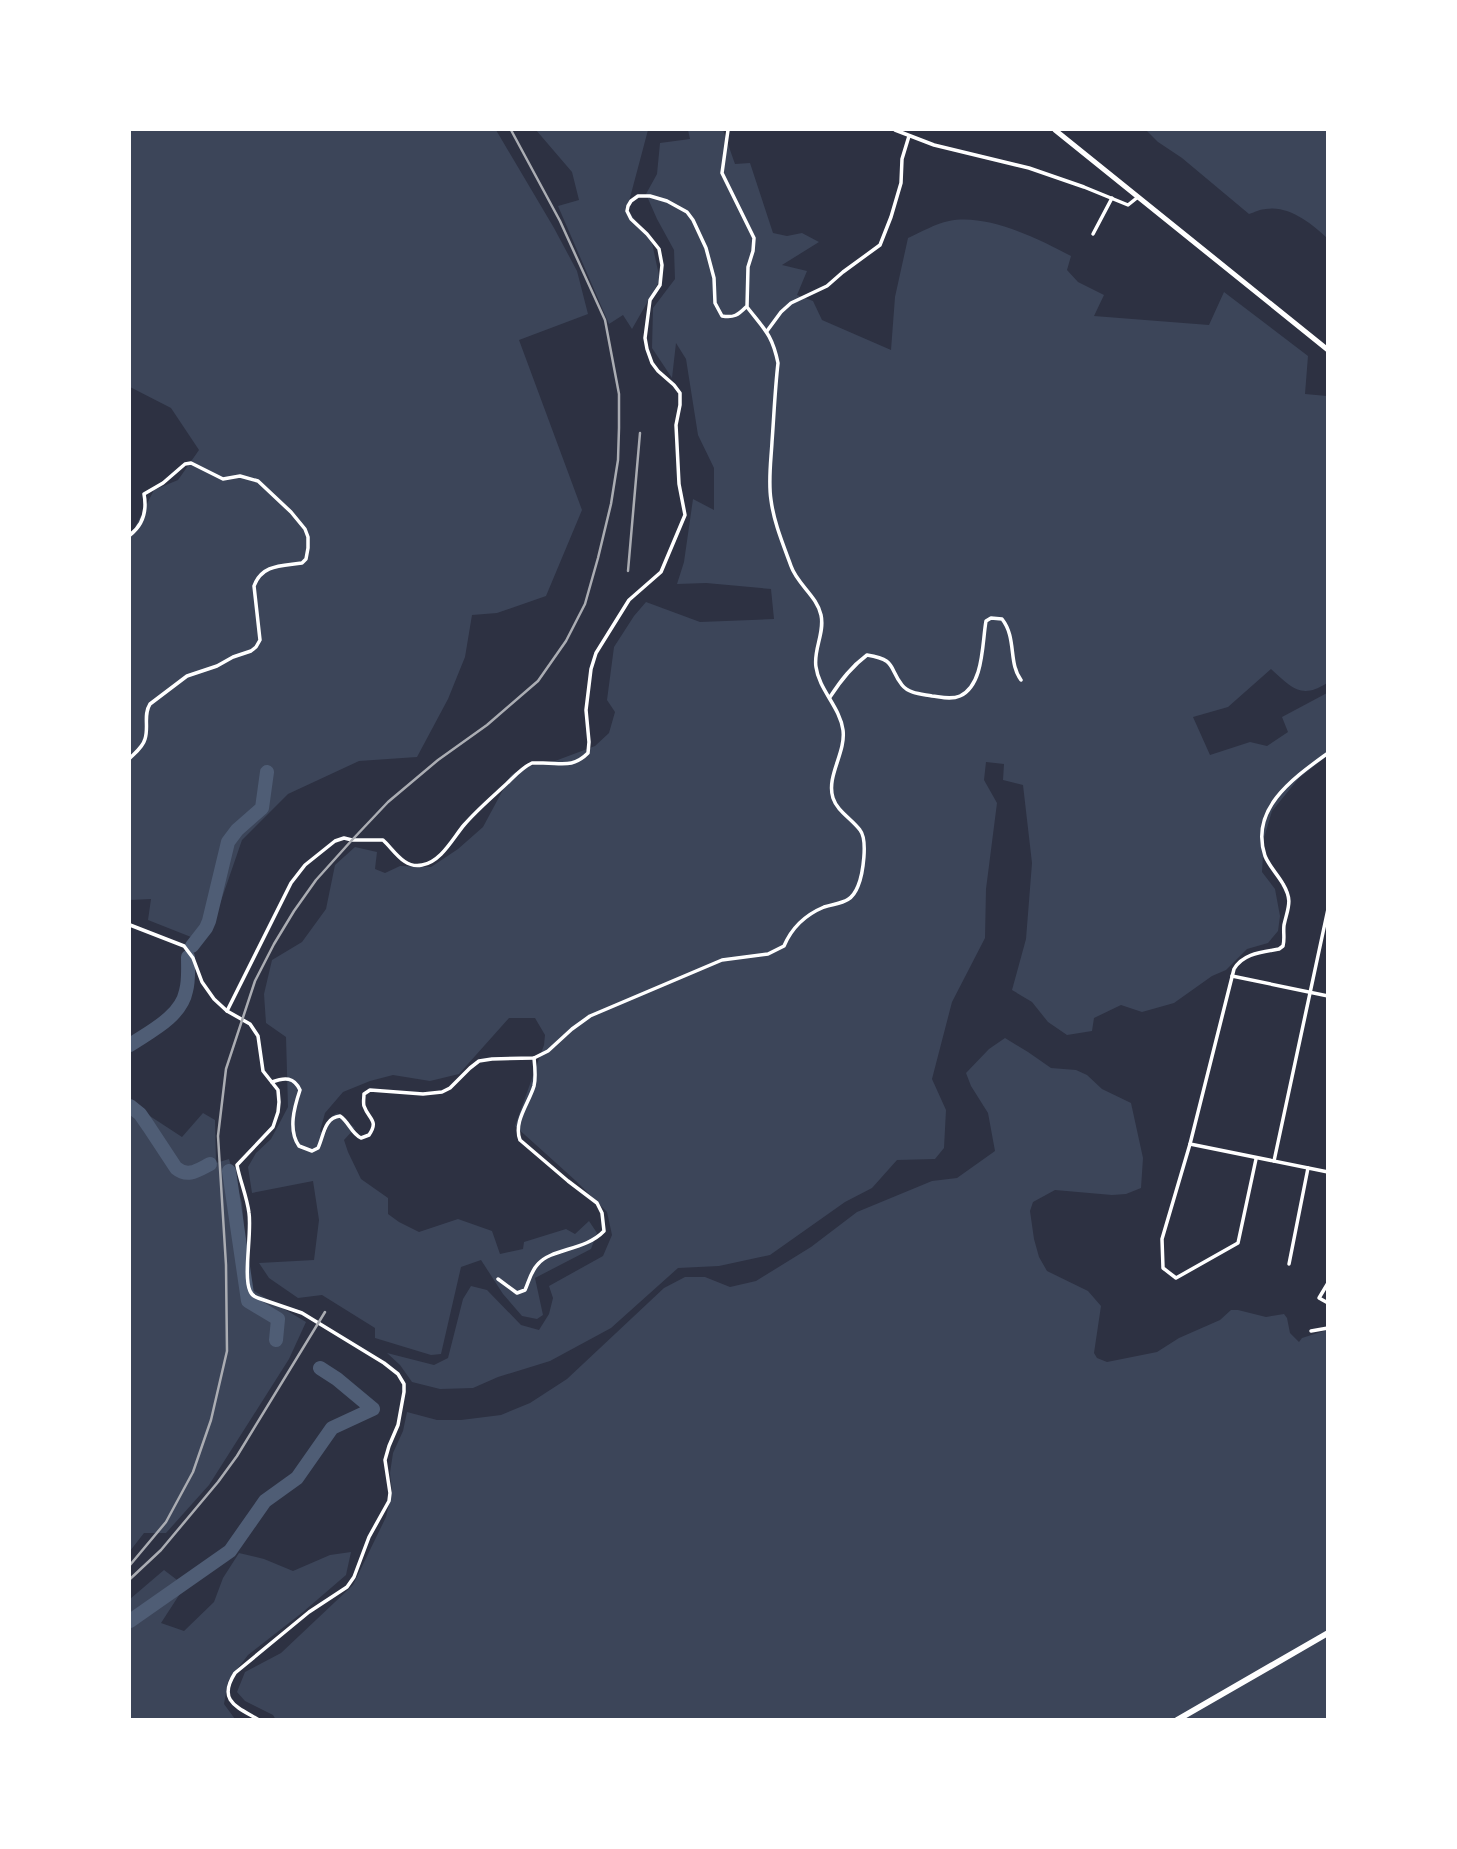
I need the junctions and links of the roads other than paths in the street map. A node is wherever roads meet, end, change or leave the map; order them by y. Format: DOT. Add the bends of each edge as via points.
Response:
graph roads {
  1 [pos="729,130"];
  2 [pos="895,130"];
  3 [pos="1055,130"];
  4 [pos="909,135"];
  5 [pos="1138,197"];
  6 [pos="1112,198"];
  7 [pos="1093,234"];
  8 [pos="747,307"];
  9 [pos="767,331"];
  10 [pos="1328,350"];
  11 [pos="130,535"];
  12 [pos="1021,680"];
  13 [pos="830,697"];
  14 [pos="1328,753"];
  15 [pos="130,758"];
  16 [pos="1328,909"];
  17 [pos="130,925"];
  18 [pos="1233,976"];
  19 [pos="1310,992"];
  20 [pos="1328,996"];
  21 [pos="227,1012"];
  22 [pos="534,1058"];
  23 [pos="272,1082"];
  24 [pos="1190,1144"];
  25 [pos="1257,1158"];
  26 [pos="1274,1161"];
  27 [pos="1308,1168"];
  28 [pos="1328,1172"];
  29 [pos="1289,1264"];
  30 [pos="498,1279"];
  31 [pos="1328,1283"];
  32 [pos="1328,1303"];
  33 [pos="1328,1328"];
  34 [pos="1311,1331"];
  35 [pos="1328,1633"];
  36 [pos="259,1720"];
  37 [pos="1177,1720"];
  1 -- 8 [label="street" via="722,173 754,238"];
  2 -- 4 [label="street"];
  3 -- 5 [label="main road"];
  4 -- 6 [label="street" via="1029,167"];
  4 -- 9 [label="street" via="901,183 880,245 827,286 791,303"];
  5 -- 6 [label="street" via="1128,205"];
  5 -- 10 [label="main road"];
  6 -- 7 [label="street"];
  8 -- 9 [label="street"];
  8 -- 21 [label="street" via="731,318 722,316 715,303 711,265 687,212 650,196 631,201 627,211 659,249 662,265 660,285 650,300 645,338 652,363 680,393 676,425 685,515 661,572 629,600 596,653 586,710 588,753 569,764 533,763 515,775 485,802 445,850 421,866 399,858 383,840 335,841 290,883"];
  9 -- 13 [label="street" via="778,362 770,468 773,515 793,573 821,614 815,665"];
  11 -- 15 [label="street" via="145,513 145,494 191,463 223,479 240,476 258,481 291,512 308,537 302,563 266,569 257,578 260,640 256,647 187,676 150,704 145,740"];
  12 -- 13 [label="street" via="1005,622 991,618 986,621 978,673 960,696 948,699 911,692 887,661 867,655 854,664"];
  13 -- 22 [label="street" via="843,730 833,800 865,837 863,868 852,896 808,915 790,933 785,946 768,954 722,960 590,1016"];
  14 -- 18 [label="street" via="1279,793 1265,821 1265,857 1290,901 1283,946 1248,956 1238,963"];
  16 -- 19 [label="street"];
  17 -- 21 [label="street" via="184,946 202,982"];
  18 -- 19 [label="street"];
  18 -- 24 [label="street"];
  19 -- 20 [label="street"];
  19 -- 26 [label="street"];
  21 -- 23 [label="street" via="250,1024 258,1036 263,1071"];
  22 -- 23 [label="street" via="479,1061 442,1092 370,1090 364,1094 363,1105 373,1121 369,1135 361,1138 346,1120 334,1117 312,1151 299,1146 294,1138 297,1084 287,1078"];
  22 -- 30 [label="street" via="535,1081 518,1125 520,1140 597,1203 604,1231 591,1242 542,1259 525,1290 517,1293"];
  23 -- 36 [label="street" via="279,1102 273,1127 237,1165 251,1228 249,1290 253,1296 302,1312 384,1363 398,1374 404,1392 385,1460 388,1501 354,1577 229,1682 229,1699"];
  24 -- 25 [label="street"];
  24 -- 25 [label="street" via="1162,1239 1163,1268 1176,1278 1238,1243"];
  25 -- 26 [label="street"];
  26 -- 27 [label="street"];
  27 -- 28 [label="street"];
  27 -- 29 [label="street"];
  31 -- 32 [label="street" via="1319,1298"];
  33 -- 34 [label="street"];
  35 -- 37 [label="highway"];
}
